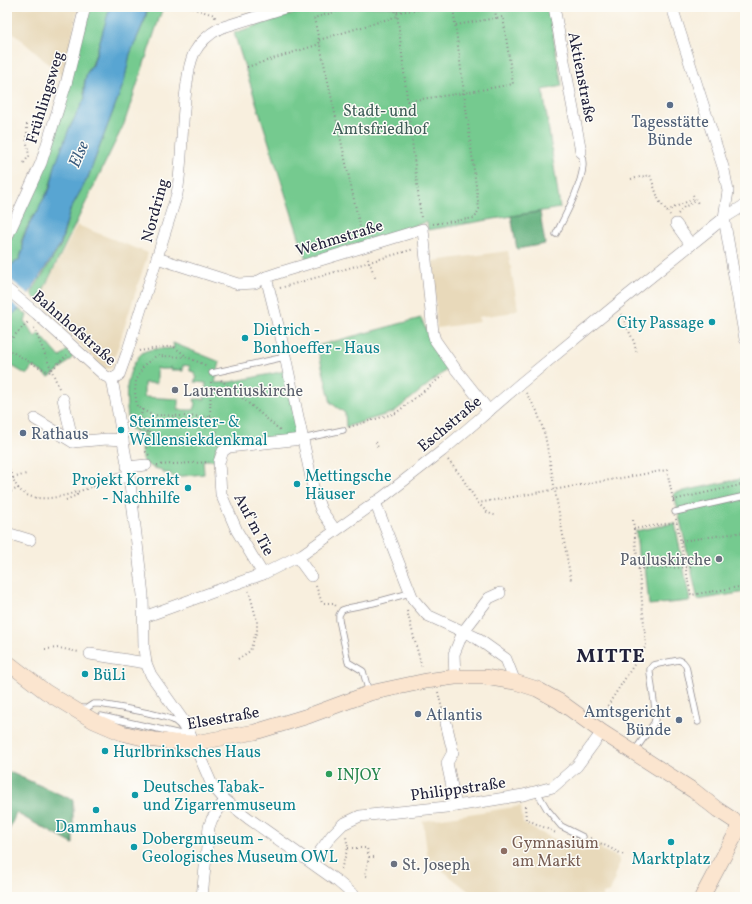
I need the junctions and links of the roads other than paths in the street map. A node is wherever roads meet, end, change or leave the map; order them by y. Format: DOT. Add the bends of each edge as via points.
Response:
graph roads {
  1 [pos="85,7"];
  2 [pos="287,7"];
  3 [pos="554,7"];
  4 [pos="672,7"];
  5 [pos="581,152"];
  6 [pos="745,205"];
  7 [pos="720,221"];
  8 [pos="676,224"];
  9 [pos="556,234"];
  10 [pos="7,237"];
  11 [pos="691,245"];
  12 [pos="157,258"];
  13 [pos="266,278"];
  14 [pos="7,289"];
  15 [pos="745,340"];
  16 [pos="285,357"];
  17 [pos="212,372"];
  18 [pos="112,379"];
  19 [pos="62,396"];
  20 [pos="488,412"];
  21 [pos="36,419"];
  22 [pos="342,430"];
  23 [pos="123,440"];
  24 [pos="298,440"];
  25 [pos="73,442"];
  26 [pos="150,462"];
  27 [pos="128,471"];
  28 [pos="112,481"];
  29 [pos="745,496"];
  30 [pos="375,502"];
  31 [pos="675,512"];
  32 [pos="335,530"];
  33 [pos="7,533"];
  34 [pos="30,540"];
  35 [pos="297,557"];
  36 [pos="263,574"];
  37 [pos="311,576"];
  38 [pos="500,593"];
  39 [pos="408,594"];
  40 [pos="144,617"];
  41 [pos="463,632"];
  42 [pos="90,654"];
  43 [pos="7,662"];
  44 [pos="146,663"];
  45 [pos="455,677"];
  46 [pos="515,682"];
  47 [pos="370,693"];
  48 [pos="72,708"];
  49 [pos="87,708"];
  50 [pos="698,722"];
  51 [pos="446,723"];
  52 [pos="598,729"];
  53 [pos="189,739"];
  54 [pos="634,753"];
  55 [pos="537,792"];
  56 [pos="225,800"];
  57 [pos="456,806"];
  58 [pos="744,824"];
  59 [pos="583,837"];
  60 [pos="312,862"];
  61 [pos="202,897"];
  62 [pos="356,897"];
  63 [pos="702,897"];
  1 -- 10 [label="street, Frühlingsweg" via="66,84 41,163"];
  2 -- 12 [label="street, Nordring" via="210,33 193,55 184,98 180,180"];
  3 -- 5 [label="street, Aktienstraße"];
  4 -- 7 [label="street" via="724,170 728,191"];
  5 -- 9 [label="lane" via="583,165 580,176 571,205"];
  6 -- 7 [label="street, Eschstraße"];
  7 -- 11 [label="street, Eschstraße"];
  7 -- 15 [label="street"];
  8 -- 11 [label="street"];
  11 -- 20 [label="street, Eschstraße" via="619,309 523,388"];
  12 -- 13 [label="street, Wehmstraße" via="238,284 255,283"];
  12 -- 18 [label="street, Nordring" via="128,350 119,374"];
  13 -- 16 [label="street"];
  13 -- 20 [label="street, Wehmstraße" via="422,227 435,340"];
  14 -- 18 [label="street, Bahnhofstraße" via="105,376"];
  16 -- 17 [label="lane"];
  16 -- 24 [label="street"];
  18 -- 23 [label="street, Bahnhofstraße"];
  19 -- 25 [label="street"];
  20 -- 30 [label="street, Eschstraße" via="444,455"];
  21 -- 25 [label="street"];
  22 -- 24 [label="lane"];
  23 -- 25 [label="street"];
  23 -- 27 [label="street, Bahnhofstraße"];
  24 -- 32 [label="street" via="320,510"];
  24 -- 36 [label="street, Auf'm Tie" via="230,447 223,451 218,462 221,494 237,531"];
  26 -- 27 [label="street"];
  27 -- 28 [label="street"];
  27 -- 40 [label="street, Bahnhofstraße"];
  29 -- 31 [label="lane"];
  30 -- 32 [label="street, Eschstraße"];
  30 -- 39 [label="street"];
  32 -- 35 [label="street, Eschstraße"];
  33 -- 34 [label="street"];
  35 -- 36 [label="street, Eschstraße"];
  35 -- 37 [label="street"];
  36 -- 40 [label="street, Eschstraße" via="247,585"];
  38 -- 41 [label="street" via="489,598"];
  39 -- 41 [label="street" via="427,615"];
  39 -- 47 [label="lane" via="342,610 339,615 348,662 363,671"];
  40 -- 44 [label="street, Bahnhofstraße"];
  41 -- 45 [label="street" via="454,654"];
  41 -- 46 [label="street" via="475,637 506,659"];
  42 -- 44 [label="street"];
  43 -- 48 [label="street, Elsestraße"];
  44 -- 53 [label="street" via="151,675 185,722"];
  45 -- 46 [label="street, Elsestraße" via="485,677"];
  45 -- 47 [label="street, Elsestraße"];
  46 -- 52 [label="street, Elsestraße" via="537,689 559,701"];
  47 -- 53 [label="street, Elsestraße" via="255,732"];
  48 -- 49 [label="lane"];
  48 -- 53 [label="street, Elsestraße" via="122,733 173,742"];
  49 -- 53 [label="lane" via="96,715"];
  49 -- 53 [label="lane" via="93,704 100,704 173,720 180,725"];
  50 -- 54 [label="lane" via="683,662 679,660 653,665 650,673 656,716"];
  51 -- 57 [label="street" via="453,752 447,763"];
  52 -- 54 [label="street, Elsestraße"];
  52 -- 55 [label="street, Philippstraße" via="577,766 553,787"];
  53 -- 56 [label="street" via="212,786"];
  54 -- 58 [label="street, Elsestraße" via="694,791 718,810"];
  55 -- 57 [label="street, Philippstraße"];
  55 -- 59 [label="lane" via="561,826"];
  56 -- 60 [label="street"];
  56 -- 61 [label="street" via="212,819 210,827"];
  57 -- 60 [label="street, Philippstraße" via="360,816 343,824"];
  58 -- 63 [label="street" via="726,850"];
  60 -- 62 [label="street"];
}
